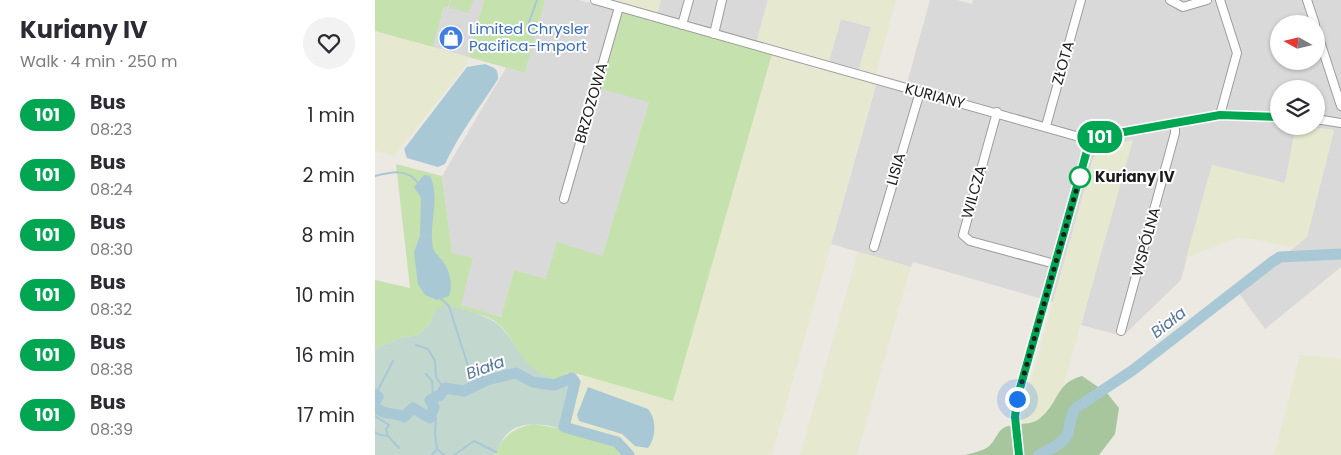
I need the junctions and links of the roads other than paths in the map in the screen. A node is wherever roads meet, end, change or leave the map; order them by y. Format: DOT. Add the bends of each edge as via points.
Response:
graph roads {
  1 [pos="595,0"];
  2 [pos="689,0"];
  3 [pos="722,0"];
  4 [pos="1081,0"];
  5 [pos="1170,0"];
  6 [pos="1207,0"];
  7 [pos="1220,0"];
  8 [pos="1307,0"];
  9 [pos="619,7"];
  10 [pos="1312,15"];
  11 [pos="682,25"];
  12 [pos="714,34"];
  13 [pos="1325,57"];
  14 [pos="920,92"];
  15 [pos="1341,106"];
  16 [pos="997,112"];
  17 [pos="1220,115"];
  18 [pos="1270,117"];
  19 [pos="1325,120"];
  20 [pos="1341,122"];
  21 [pos="1175,123"];
  22 [pos="1046,126"];
  23 [pos="1090,140"];
  24 [pos="564,199"];
  25 [pos="874,247"];
  26 [pos="1055,264"];
  27 [pos="1121,331"];
  28 [pos="1019,455"];
  1 -- 9 [label="street, KURIANY"];
  2 -- 11 [label="street"];
  3 -- 12 [label="street"];
  4 -- 22 [label="street, ZŁOTA"];
  5 -- 6 [label="street" via="1183,7"];
  7 -- 17 [label="street" via="1237,53"];
  8 -- 10 [label="street"];
  9 -- 11 [label="street, KURIANY"];
  9 -- 24 [label="street, BRZOZOWA"];
  11 -- 12 [label="street, KURIANY"];
  12 -- 14 [label="street, KURIANY"];
  13 -- 15 [label="street"];
  14 -- 16 [label="street, KURIANY"];
  14 -- 25 [label="street, LISIA"];
  16 -- 22 [label="street, KURIANY"];
  16 -- 26 [label="street, WILCZA" via="963,235 970,241"];
  17 -- 18 [label="street"];
  17 -- 21 [label="street"];
  19 -- 20 [label="street"];
  21 -- 23 [label="street"];
  21 -- 27 [label="street, WSPÓLNA" via="1175,134"];
  22 -- 23 [label="street, KURIANY"];
  23 -- 26 [label="street"];
  26 -- 28 [label="street" via="1017,399 1015,417"];
}
